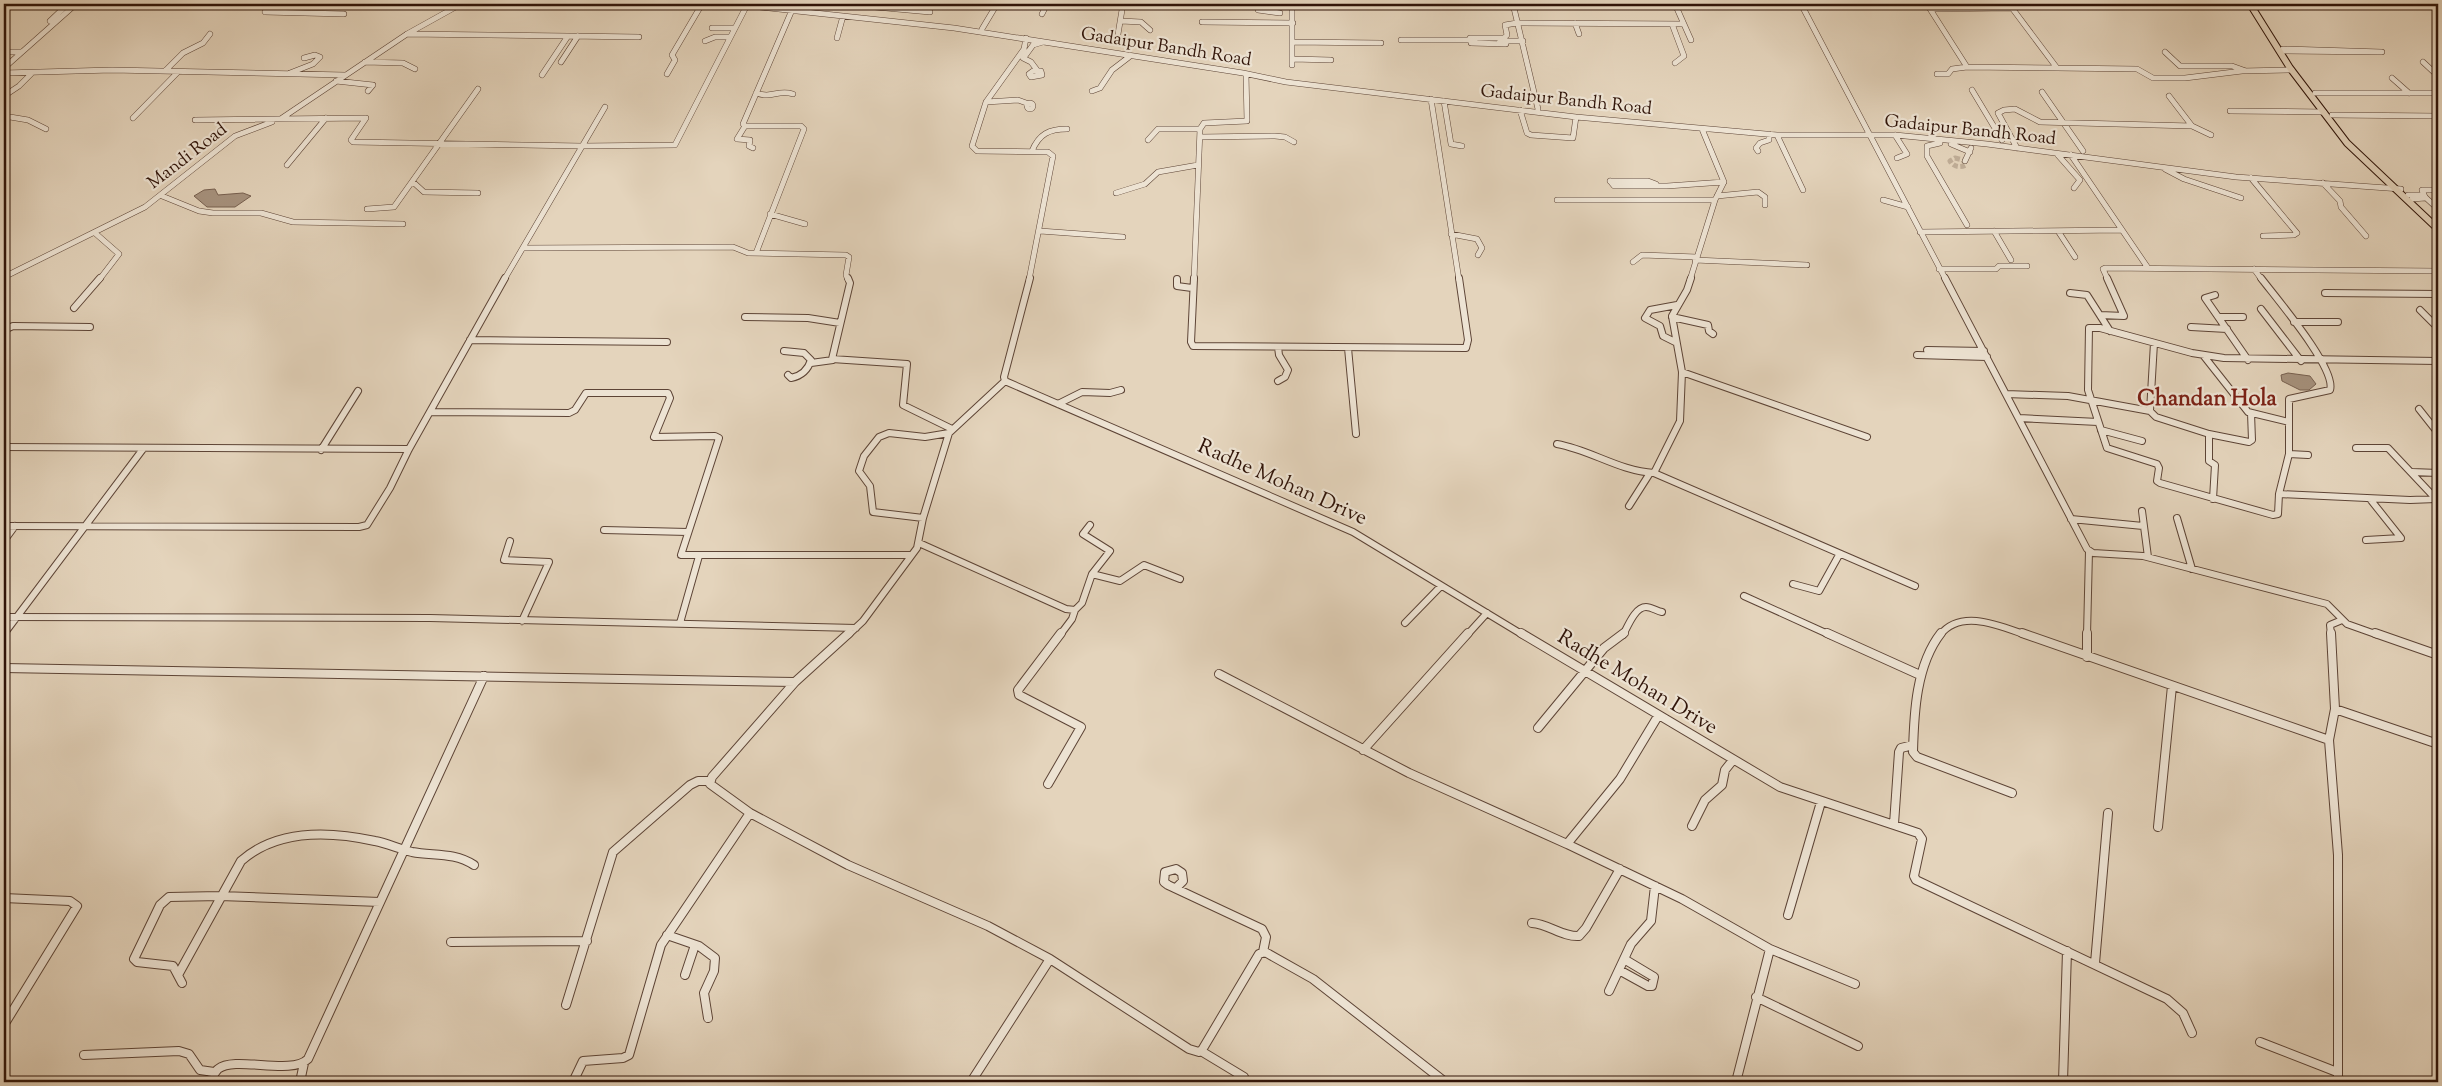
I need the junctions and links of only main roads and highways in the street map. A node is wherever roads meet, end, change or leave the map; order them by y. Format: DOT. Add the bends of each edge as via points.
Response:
graph roads {
  1 [pos="2250,4"];
  2 [pos="2255,4"];
  3 [pos="2398,189"];
  4 [pos="2438,223"];
  5 [pos="2438,229"];
  1 -- 3 [label="main road" via="2292,70 2352,148"];
  2 -- 3 [label="main road" via="2332,115 2358,148"];
  3 -- 4 [label="main road"];
  3 -- 5 [label="main road"];
}
